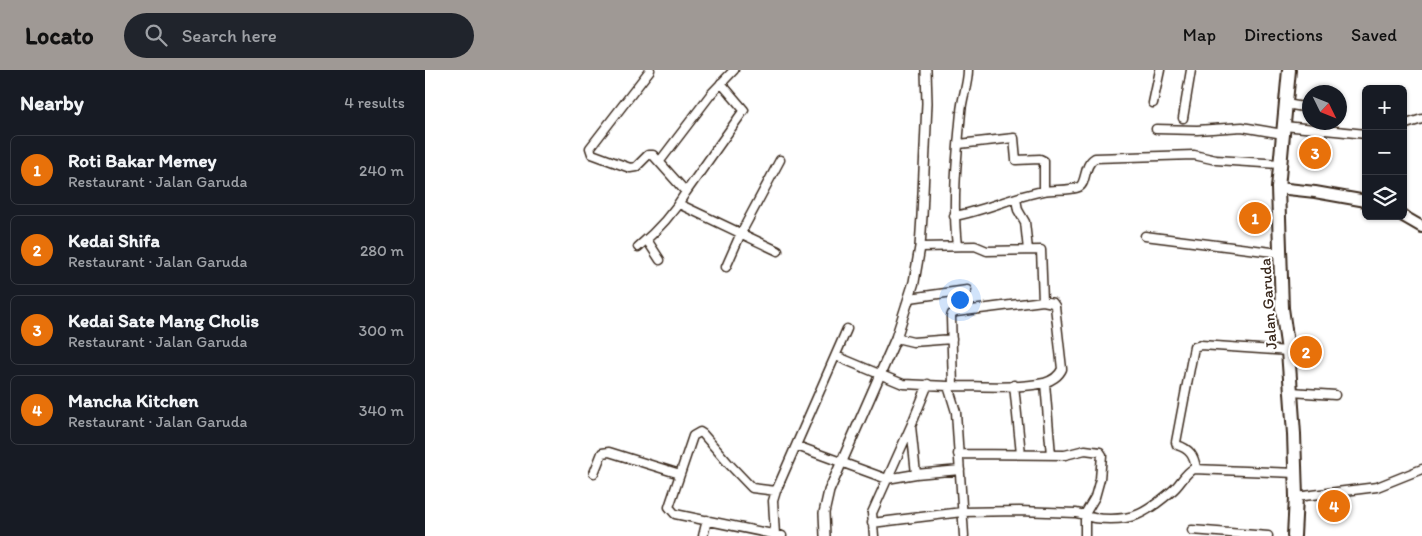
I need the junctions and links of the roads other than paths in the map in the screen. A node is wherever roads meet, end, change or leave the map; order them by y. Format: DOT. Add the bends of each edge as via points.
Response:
graph roads {
  1 [pos="650,70"];
  2 [pos="734,70"];
  3 [pos="926,70"];
  4 [pos="968,70"];
  5 [pos="1160,70"];
  6 [pos="1191,70"];
  7 [pos="1289,70"];
  8 [pos="721,83"];
  9 [pos="1153,103"];
  10 [pos="1286,104"];
  11 [pos="1302,107"];
  12 [pos="1183,118"];
  13 [pos="1422,119"];
  14 [pos="1407,124"];
  15 [pos="1156,129"];
  16 [pos="1283,130"];
  17 [pos="1362,134"];
  18 [pos="959,144"];
  19 [pos="780,160"];
  20 [pos="660,161"];
  21 [pos="1280,164"];
  22 [pos="1278,188"];
  23 [pos="1044,191"];
  24 [pos="686,192"];
  25 [pos="1016,199"];
  26 [pos="1362,200"];
  27 [pos="679,204"];
  28 [pos="954,216"];
  29 [pos="1407,218"];
  30 [pos="1422,227"];
  31 [pos="741,233"];
  32 [pos="1145,236"];
  33 [pos="647,240"];
  34 [pos="957,246"];
  35 [pos="638,247"];
  36 [pos="920,247"];
  37 [pos="1028,250"];
  38 [pos="779,251"];
  39 [pos="1280,252"];
  40 [pos="660,260"];
  41 [pos="726,267"];
  42 [pos="967,290"];
  43 [pos="910,298"];
  44 [pos="1043,301"];
  45 [pos="847,329"];
  46 [pos="896,338"];
  47 [pos="951,339"];
  48 [pos="1288,351"];
  49 [pos="837,356"];
  50 [pos="880,375"];
  51 [pos="1045,383"];
  52 [pos="928,384"];
  53 [pos="1014,385"];
  54 [pos="951,386"];
  55 [pos="1291,392"];
  56 [pos="1335,395"];
  57 [pos="911,426"];
  58 [pos="797,446"];
  59 [pos="959,454"];
  60 [pos="1021,454"];
  61 [pos="1051,455"];
  62 [pos="842,463"];
  63 [pos="1196,468"];
  64 [pos="1422,469"];
  65 [pos="960,470"];
  66 [pos="1295,473"];
  67 [pos="594,474"];
  68 [pos="680,474"];
  69 [pos="916,474"];
  70 [pos="887,479"];
  71 [pos="776,491"];
  72 [pos="1296,497"];
  73 [pos="962,512"];
  74 [pos="1085,514"];
  75 [pos="707,520"];
  76 [pos="873,524"];
  77 [pos="1192,530"];
  78 [pos="779,535"];
  79 [pos="703,536"];
  80 [pos="825,536"];
  81 [pos="874,536"];
  82 [pos="964,536"];
  83 [pos="1085,536"];
  84 [pos="1268,536"];
  85 [pos="1294,536"];
  1 -- 20 [label="street" via="590,148 592,154 630,168 636,167 648,155"];
  2 -- 8 [label="street"];
  3 -- 36 [label="street"];
  4 -- 18 [label="street"];
  5 -- 9 [label="street"];
  6 -- 12 [label="street"];
  7 -- 10 [label="highway, Jalan Garuda"];
  8 -- 20 [label="street"];
  8 -- 24 [label="street" via="744,110"];
  10 -- 11 [label="street"];
  10 -- 16 [label="highway, Jalan Garuda"];
  13 -- 14 [label="street"];
  15 -- 16 [label="street" via="1242,127"];
  16 -- 17 [label="street"];
  16 -- 21 [label="highway, Jalan Garuda"];
  18 -- 23 [label="street" via="1014,138 1016,160 1044,161"];
  18 -- 28 [label="street"];
  19 -- 31 [label="street"];
  20 -- 24 [label="street"];
  21 -- 22 [label="highway, Jalan Garuda"];
  21 -- 23 [label="street" via="1216,160 1194,155 1095,158 1087,166 1080,186"];
  22 -- 26 [label="main road"];
  22 -- 39 [label="highway, Jalan Garuda"];
  23 -- 25 [label="street"];
  24 -- 27 [label="street"];
  25 -- 28 [label="street"];
  25 -- 37 [label="street" via="1025,222"];
  27 -- 31 [label="street"];
  27 -- 33 [label="street"];
  28 -- 34 [label="street"];
  29 -- 30 [label="main road"];
  31 -- 38 [label="street"];
  31 -- 41 [label="street"];
  32 -- 39 [label="street"];
  33 -- 35 [label="street"];
  33 -- 40 [label="street"];
  34 -- 36 [label="street"];
  34 -- 37 [label="street"];
  36 -- 43 [label="street"];
  37 -- 44 [label="street" via="1042,252"];
  39 -- 48 [label="highway, Jalan Garuda" via="1282,308"];
  42 -- 43 [label="street"];
  43 -- 46 [label="street"];
  44 -- 47 [label="street" via="953,313"];
  44 -- 51 [label="street" via="1055,306 1062,369"];
  45 -- 49 [label="street"];
  46 -- 47 [label="street" via="913,342"];
  46 -- 50 [label="street"];
  47 -- 54 [label="street"];
  48 -- 55 [label="highway, Jalan Garuda"];
  48 -- 63 [label="street" via="1201,344 1194,347 1177,444 1193,455"];
  49 -- 50 [label="street"];
  49 -- 58 [label="street"];
  50 -- 52 [label="street" via="908,385"];
  50 -- 62 [label="street"];
  51 -- 53 [label="street"];
  51 -- 61 [label="street"];
  52 -- 54 [label="street"];
  52 -- 57 [label="street"];
  53 -- 54 [label="street"];
  53 -- 60 [label="street"];
  54 -- 59 [label="street"];
  55 -- 56 [label="street"];
  55 -- 66 [label="highway, Jalan Garuda"];
  57 -- 69 [label="street"];
  57 -- 70 [label="street"];
  58 -- 62 [label="street"];
  58 -- 71 [label="street"];
  59 -- 60 [label="street"];
  59 -- 65 [label="street"];
  60 -- 61 [label="street"];
  61 -- 74 [label="street" via="1071,455 1087,450 1101,453 1098,487"];
  62 -- 70 [label="street"];
  62 -- 80 [label="street" via="826,500"];
  63 -- 66 [label="street"];
  63 -- 74 [label="street" via="1189,471 1173,490 1135,516 1118,520"];
  64 -- 72 [label="street" via="1377,487"];
  65 -- 69 [label="street"];
  65 -- 73 [label="street"];
  66 -- 72 [label="highway, Jalan Garuda"];
  67 -- 68 [label="street" via="602,454 609,452"];
  68 -- 71 [label="street" via="693,436 699,432 752,488"];
  68 -- 75 [label="street" via="670,510 675,514"];
  69 -- 70 [label="street"];
  70 -- 76 [label="street" via="872,513"];
  71 -- 78 [label="street" via="773,502"];
  72 -- 85 [label="highway, Jalan Garuda"];
  73 -- 74 [label="street"];
  73 -- 76 [label="street"];
  73 -- 82 [label="street"];
  74 -- 83 [label="street"];
  75 -- 78 [label="street"];
  75 -- 79 [label="street"];
  76 -- 81 [label="street"];
  77 -- 84 [label="street"];
}
